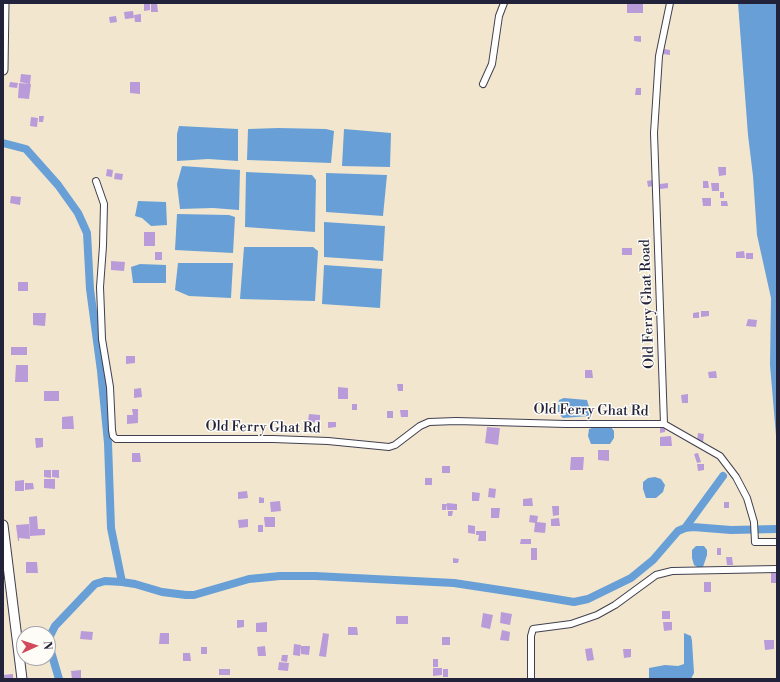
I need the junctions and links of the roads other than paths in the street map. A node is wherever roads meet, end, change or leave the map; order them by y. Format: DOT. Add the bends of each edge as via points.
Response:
graph roads {
  1 [pos="4,3"];
  2 [pos="504,3"];
  3 [pos="670,3"];
  4 [pos="3,70"];
  5 [pos="483,84"];
  6 [pos="96,181"];
  7 [pos="664,424"];
  8 [pos="3,525"];
  9 [pos="777,542"];
  10 [pos="777,568"];
  11 [pos="22,679"];
  12 [pos="531,679"];
  1 -- 4 [label="main road"];
  2 -- 5 [label="street" via="499,16 492,64"];
  3 -- 7 [label="street, Old Ferry Ghat Road" via="659,56 654,133"];
  6 -- 7 [label="street, Old Ferry Ghat Rd" via="104,204 100,287 102,339 110,387 112,430 116,438 328,441 389,447 429,422"];
  7 -- 9 [label="street" via="720,456 736,477 746,498 754,522 755,542"];
  8 -- 11 [label="main road"];
  10 -- 12 [label="street" via="672,571 656,575 597,615 571,624 533,629"];
}
